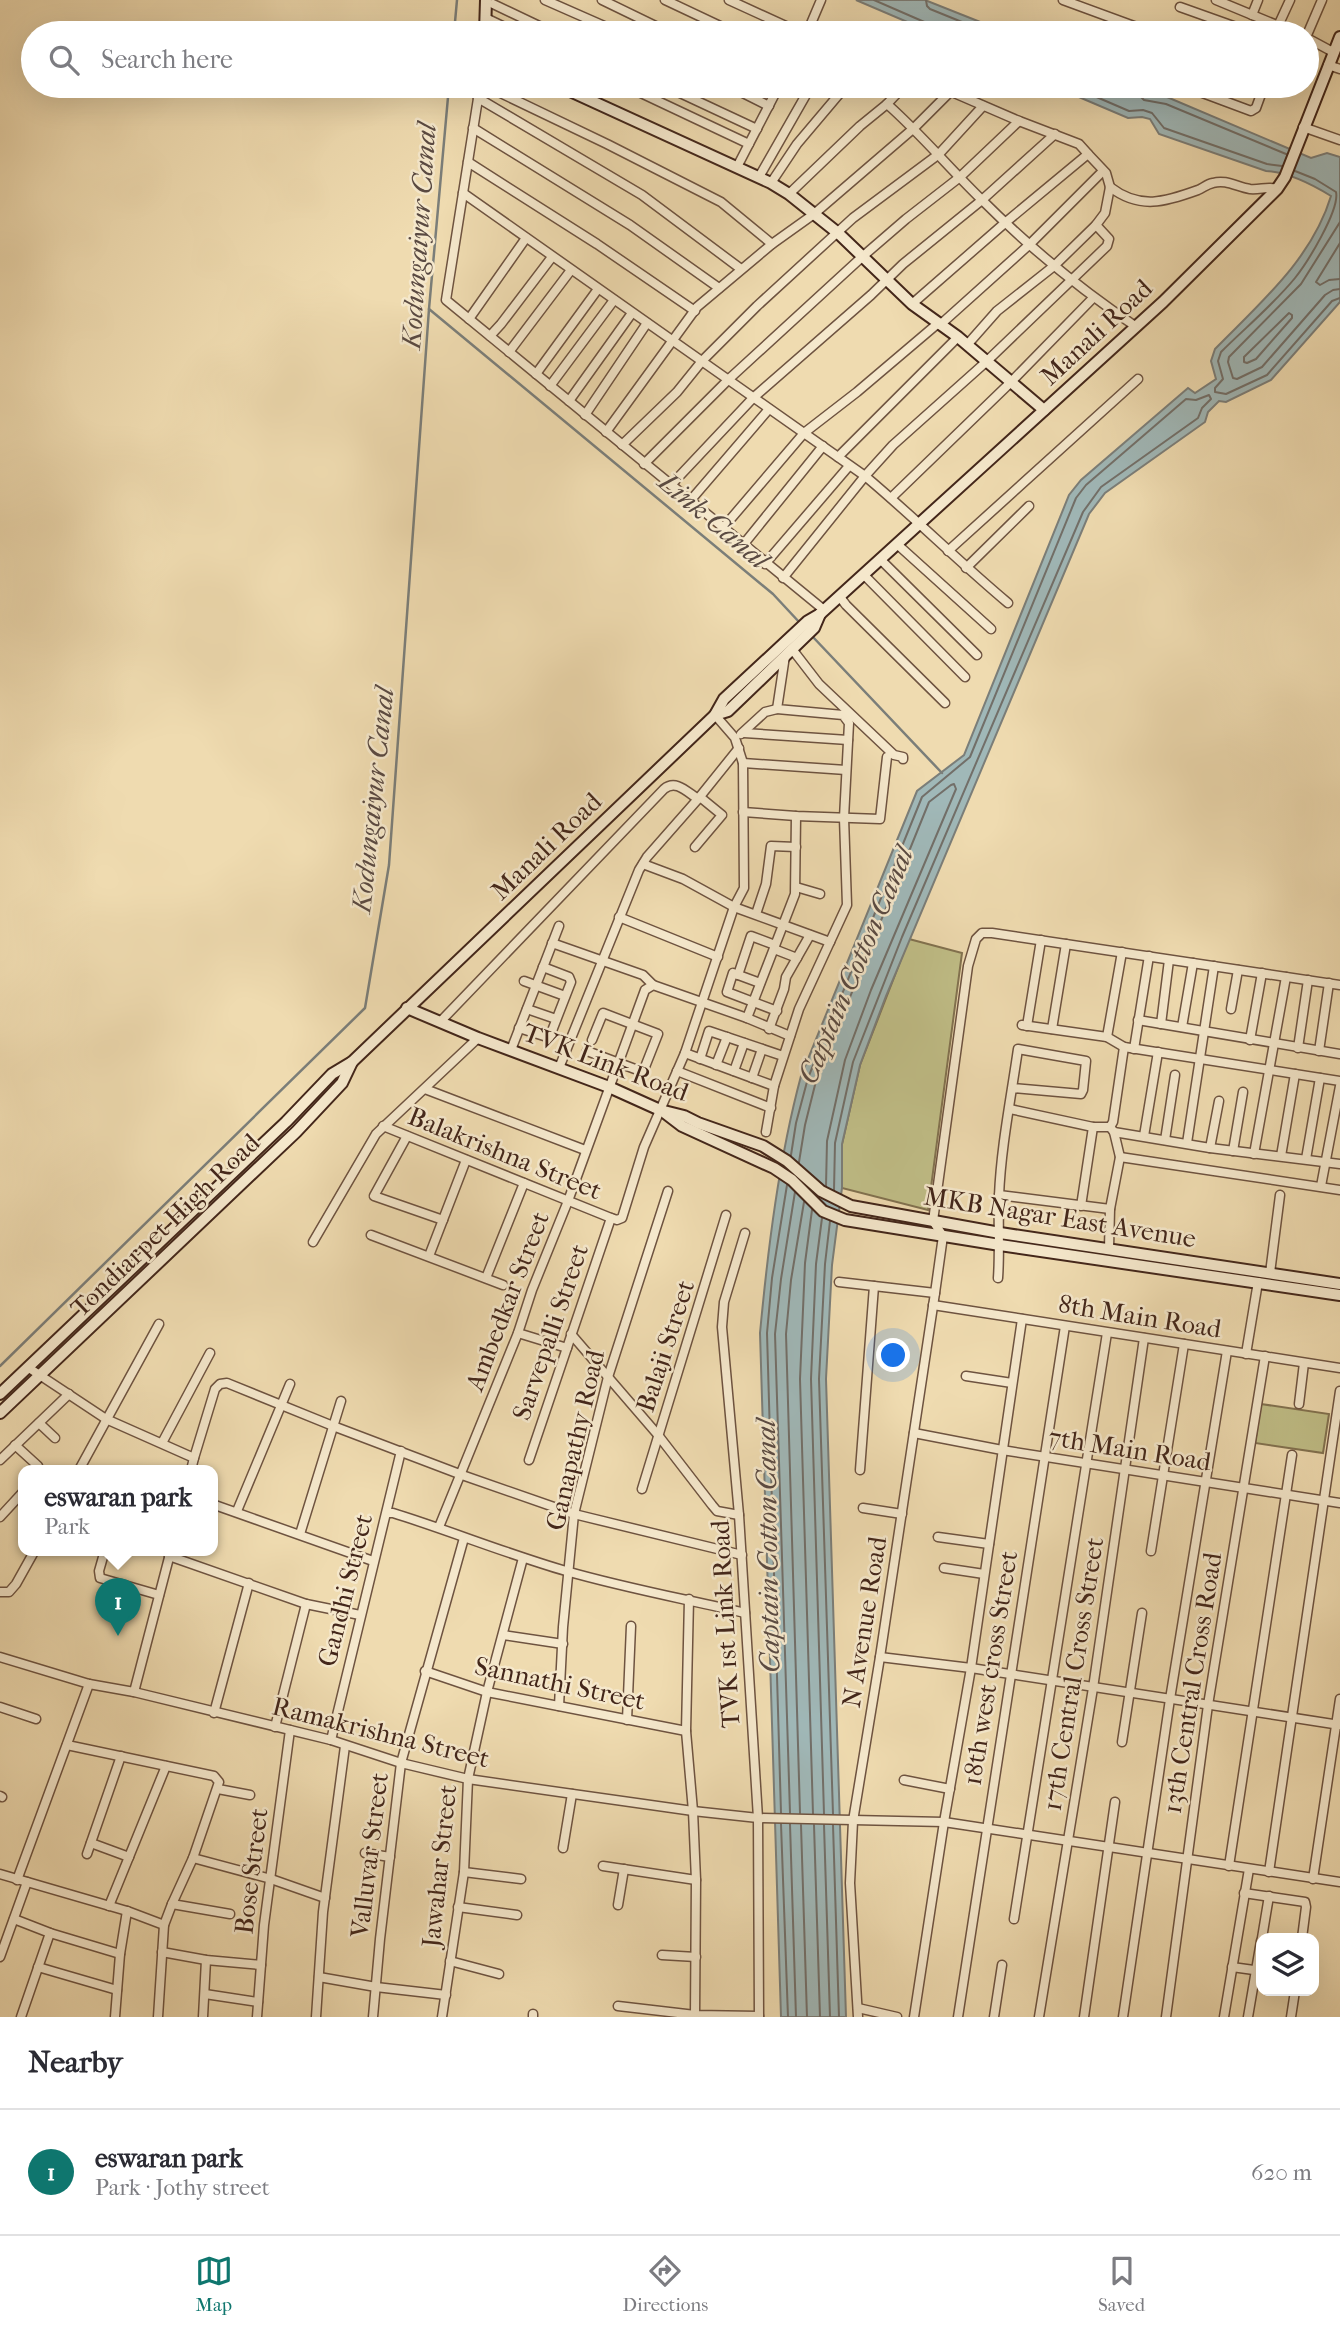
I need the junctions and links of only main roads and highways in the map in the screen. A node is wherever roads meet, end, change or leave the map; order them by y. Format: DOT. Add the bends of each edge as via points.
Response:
graph roads {
  1 [pos="491,1"];
  2 [pos="488,21"];
  3 [pos="1340,37"];
  4 [pos="1319,87"];
  5 [pos="585,98"];
  6 [pos="1315,98"];
  7 [pos="1044,411"];
  8 [pos="791,647"];
  9 [pos="715,715"];
  10 [pos="407,1008"];
  11 [pos="352,1062"];
  12 [pos="660,1110"];
  13 [pos="787,1161"];
  14 [pos="1340,1284"];
  15 [pos="1340,1295"];
  16 [pos="0,1394"];
  17 [pos="0,1413"];
  1 -- 2 [label="main road"];
  3 -- 4 [label="main road, Manali Road"];
  5 -- 7 [label="main road" via="789,194 838,233 912,304"];
  6 -- 7 [label="main road, Manali Road" via="1277,189"];
  7 -- 8 [label="main road, Manali Road" via="822,612"];
  8 -- 9 [label="main road, Manali Road" via="724,699"];
  8 -- 9 [label="main road, Manali Road" via="728,711"];
  9 -- 10 [label="main road, Manali Road"];
  10 -- 11 [label="main road, Tondiarpet High Road"];
  10 -- 12 [label="main road, TVK Link Road"];
  11 -- 16 [label="main road, Tondiarpet High Road" via="332,1074"];
  11 -- 17 [label="main road, Tondiarpet High Road" via="342,1083 296,1132"];
  12 -- 13 [label="main road, TVK Link Road" via="763,1146"];
  12 -- 15 [label="main road" via="682,1126 792,1180 823,1211 845,1220"];
  13 -- 14 [label="main road, MKB Nagar East Avenue" via="821,1191 850,1206"];
}
